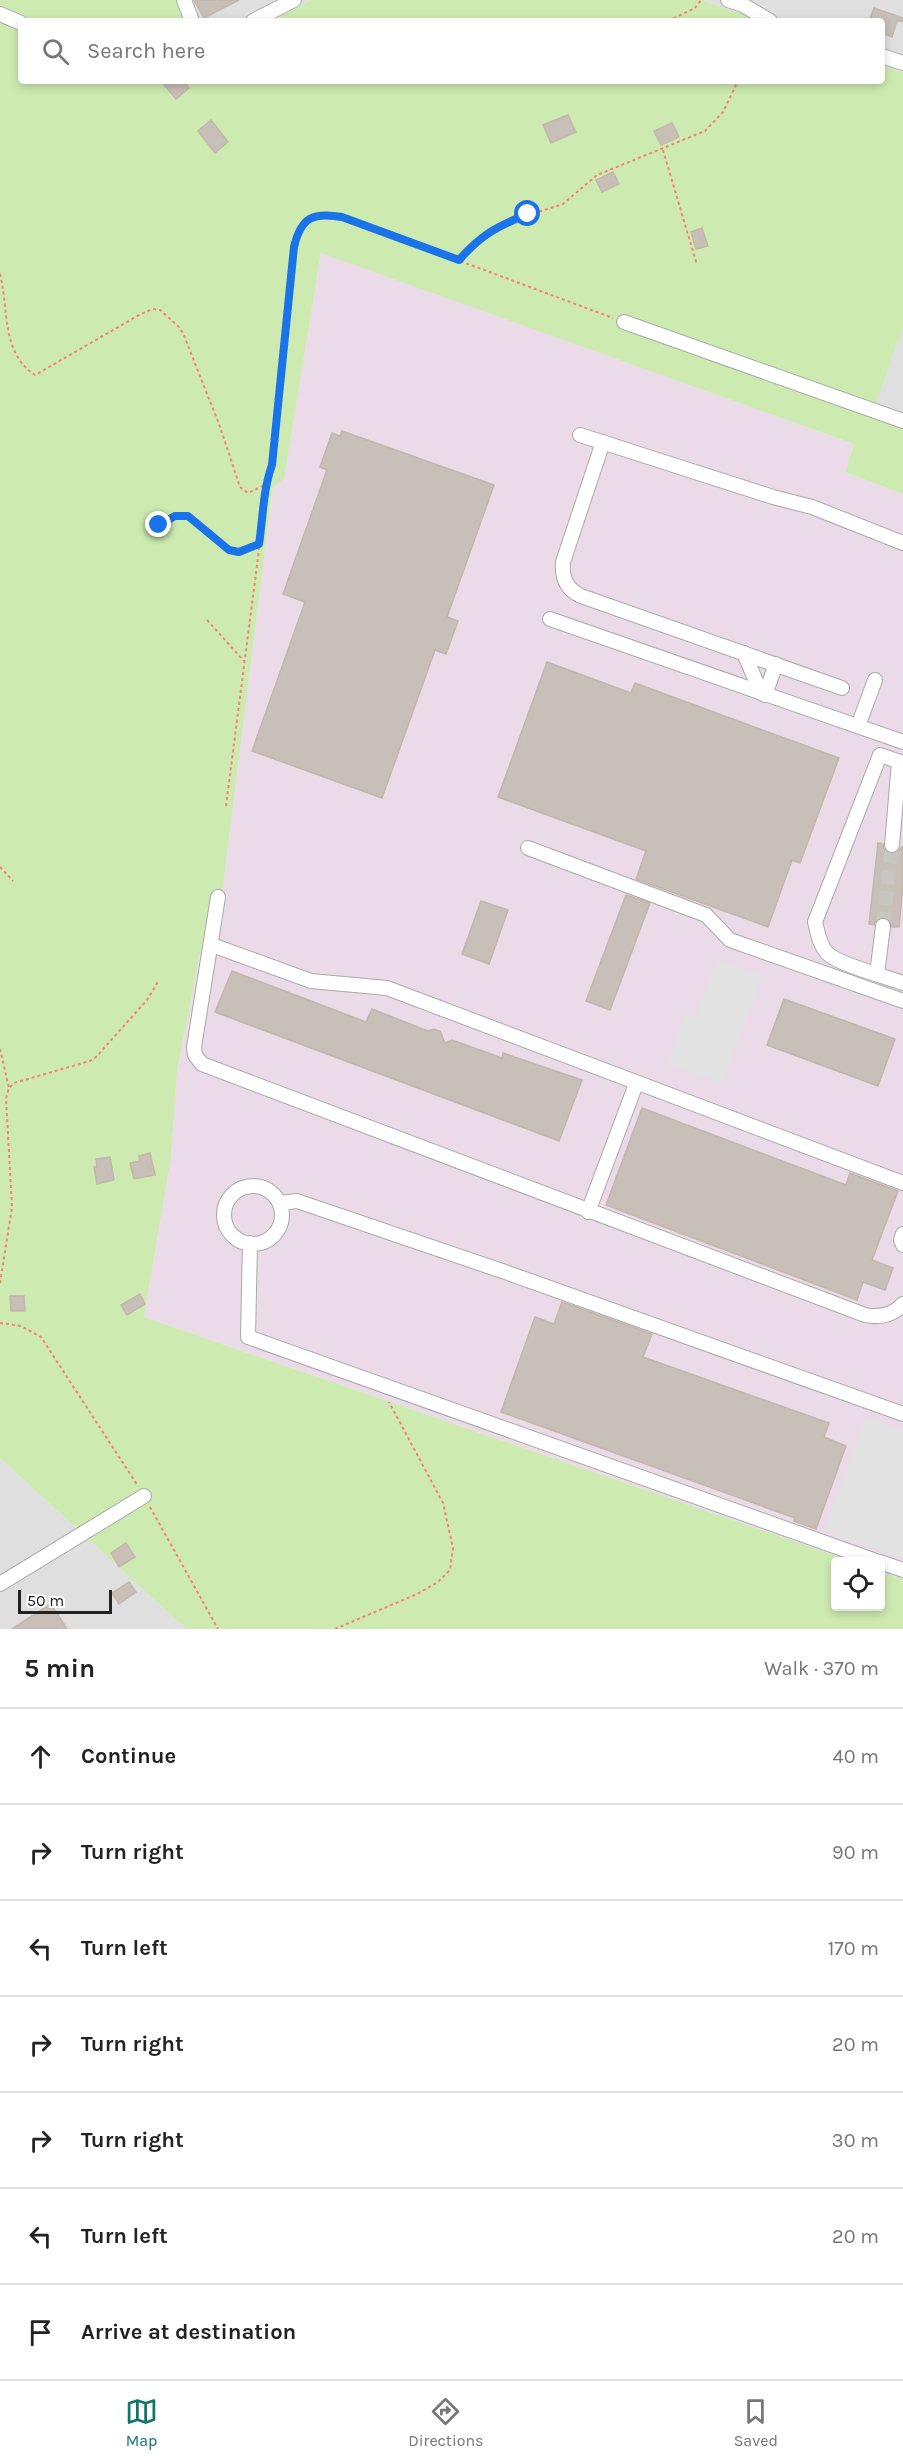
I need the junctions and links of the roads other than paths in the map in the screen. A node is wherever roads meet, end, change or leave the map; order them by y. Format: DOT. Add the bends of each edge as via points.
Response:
graph roads {
  1 [pos="184,0"];
  2 [pos="294,0"];
  3 [pos="728,0"];
  4 [pos="0,14"];
  5 [pos="191,18"];
  6 [pos="259,18"];
  7 [pos="765,18"];
  8 [pos="18,22"];
  9 [pos="885,57"];
  10 [pos="903,63"];
  11 [pos="624,322"];
  12 [pos="903,421"];
  13 [pos="580,435"];
  14 [pos="603,442"];
  15 [pos="903,543"];
  16 [pos="550,620"];
  17 [pos="744,653"];
  18 [pos="776,664"];
  19 [pos="875,680"];
  20 [pos="842,688"];
  21 [pos="763,694"];
  22 [pos="858,726"];
  23 [pos="903,742"];
  24 [pos="901,762"];
  25 [pos="892,845"];
  26 [pos="528,848"];
  27 [pos="218,897"];
  28 [pos="883,926"];
  29 [pos="212,945"];
  30 [pos="877,974"];
  31 [pos="903,983"];
  32 [pos="903,1001"];
  33 [pos="636,1084"];
  34 [pos="903,1183"];
  35 [pos="280,1203"];
  36 [pos="588,1212"];
  37 [pos="903,1234"];
  38 [pos="250,1243"];
  39 [pos="903,1245"];
  40 [pos="903,1304"];
  41 [pos="903,1414"];
  42 [pos="144,1496"];
  43 [pos="866,1557"];
  44 [pos="885,1564"];
  45 [pos="903,1570"];
  46 [pos="0,1584"];
  1 -- 5 [label="street"];
  2 -- 6 [label="street"];
  3 -- 7 [label="street"];
  4 -- 8 [label="street"];
  9 -- 10 [label="street"];
  11 -- 12 [label="street"];
  13 -- 14 [label="street"];
  14 -- 15 [label="street" via="812,507"];
  14 -- 17 [label="street" via="563,562 566,583 581,596"];
  16 -- 21 [label="street"];
  17 -- 18 [label="street"];
  17 -- 21 [label="street"];
  18 -- 20 [label="street"];
  18 -- 21 [label="street"];
  19 -- 22 [label="street"];
  21 -- 22 [label="street"];
  22 -- 23 [label="street"];
  24 -- 25 [label="street"];
  24 -- 30 [label="street" via="880,756 815,922 828,954"];
  26 -- 32 [label="street" via="706,915 730,940"];
  27 -- 29 [label="street"];
  28 -- 30 [label="street"];
  29 -- 33 [label="street" via="311,981 387,988"];
  29 -- 36 [label="street" via="194,1047 202,1064"];
  30 -- 31 [label="street"];
  33 -- 34 [label="street"];
  33 -- 36 [label="street"];
  35 -- 38 [label="street" via="282,1218 277,1232 265,1241"];
  35 -- 38 [label="street" via="272,1192 252,1186 239,1190 228,1201 225,1216 230,1231"];
  35 -- 41 [label="street" via="297,1201"];
  36 -- 40 [label="street" via="865,1315 886,1315"];
  37 -- 39 [label="street"];
  38 -- 43 [label="street" via="248,1336"];
  42 -- 46 [label="street"];
  44 -- 45 [label="street"];
}
